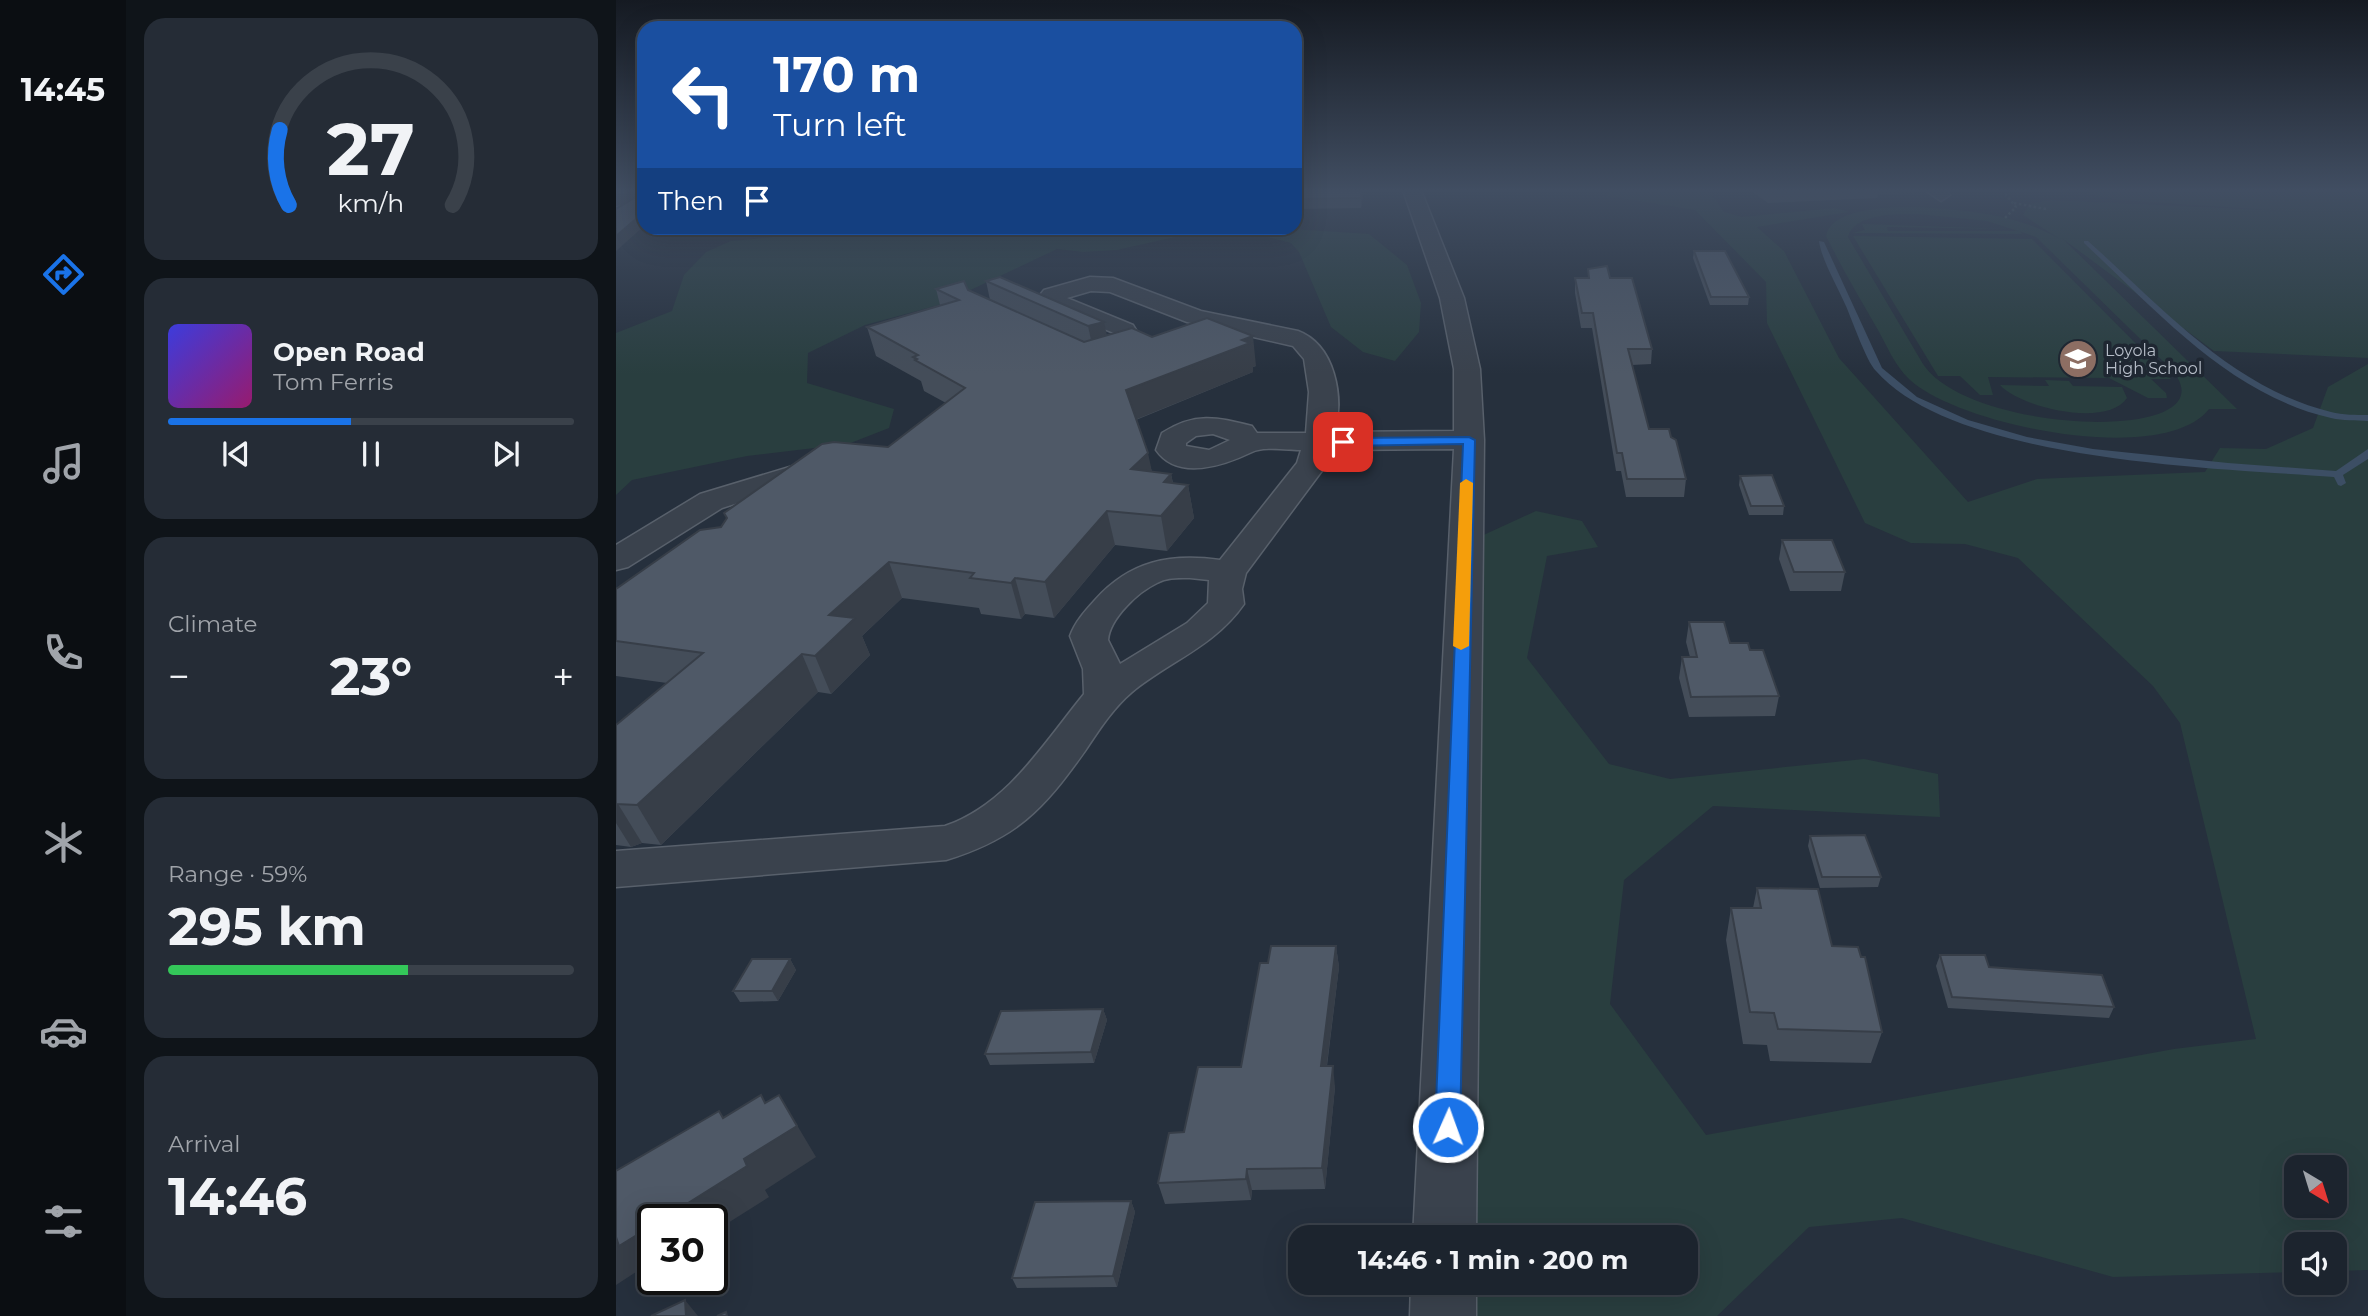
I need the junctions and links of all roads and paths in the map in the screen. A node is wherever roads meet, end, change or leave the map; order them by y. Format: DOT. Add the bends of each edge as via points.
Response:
graph roads {
  1 [pos="1435,251"];
  2 [pos="1214,323"];
  3 [pos="1178,334"];
  4 [pos="1127,343"];
  5 [pos="1469,440"];
  6 [pos="1245,442"];
  7 [pos="1318,442"];
  8 [pos="848,461"];
  9 [pos="738,492"];
  10 [pos="797,495"];
  11 [pos="695,550"];
  12 [pos="628,552"];
  13 [pos="1229,572"];
  14 [pos="1104,696"];
  15 [pos="616,869"];
  16 [pos="1445,1225"];
  17 [pos="1444,1295"];
  18 [pos="1443,1316"];
  1 -- 5 [label="street" via="1452,299 1467,369"];
  2 -- 3 [label="street"];
  2 -- 4 [label="street" via="1113,285 1090,284 1052,295"];
  2 -- 7 [label="street" via="1276,332 1311,348 1323,392"];
  5 -- 7 [label="street"];
  5 -- 16 [label="street"];
  6 -- 7 [label="street"];
  7 -- 13 [label="street" via="1312,464"];
  8 -- 9 [label="street"];
  9 -- 10 [label="street"];
  9 -- 12 [label="street" via="710,501"];
  11 -- 12 [label="street"];
  13 -- 14 [label="street" via="1226,604 1214,621 1145,662"];
  13 -- 14 [label="street" via="1171,566 1155,569 1123,588 1090,632 1089,642 1106,679"];
  14 -- 15 [label="street" via="1024,797 978,832 946,843"];
  17 -- 18 [label="street"];
}
